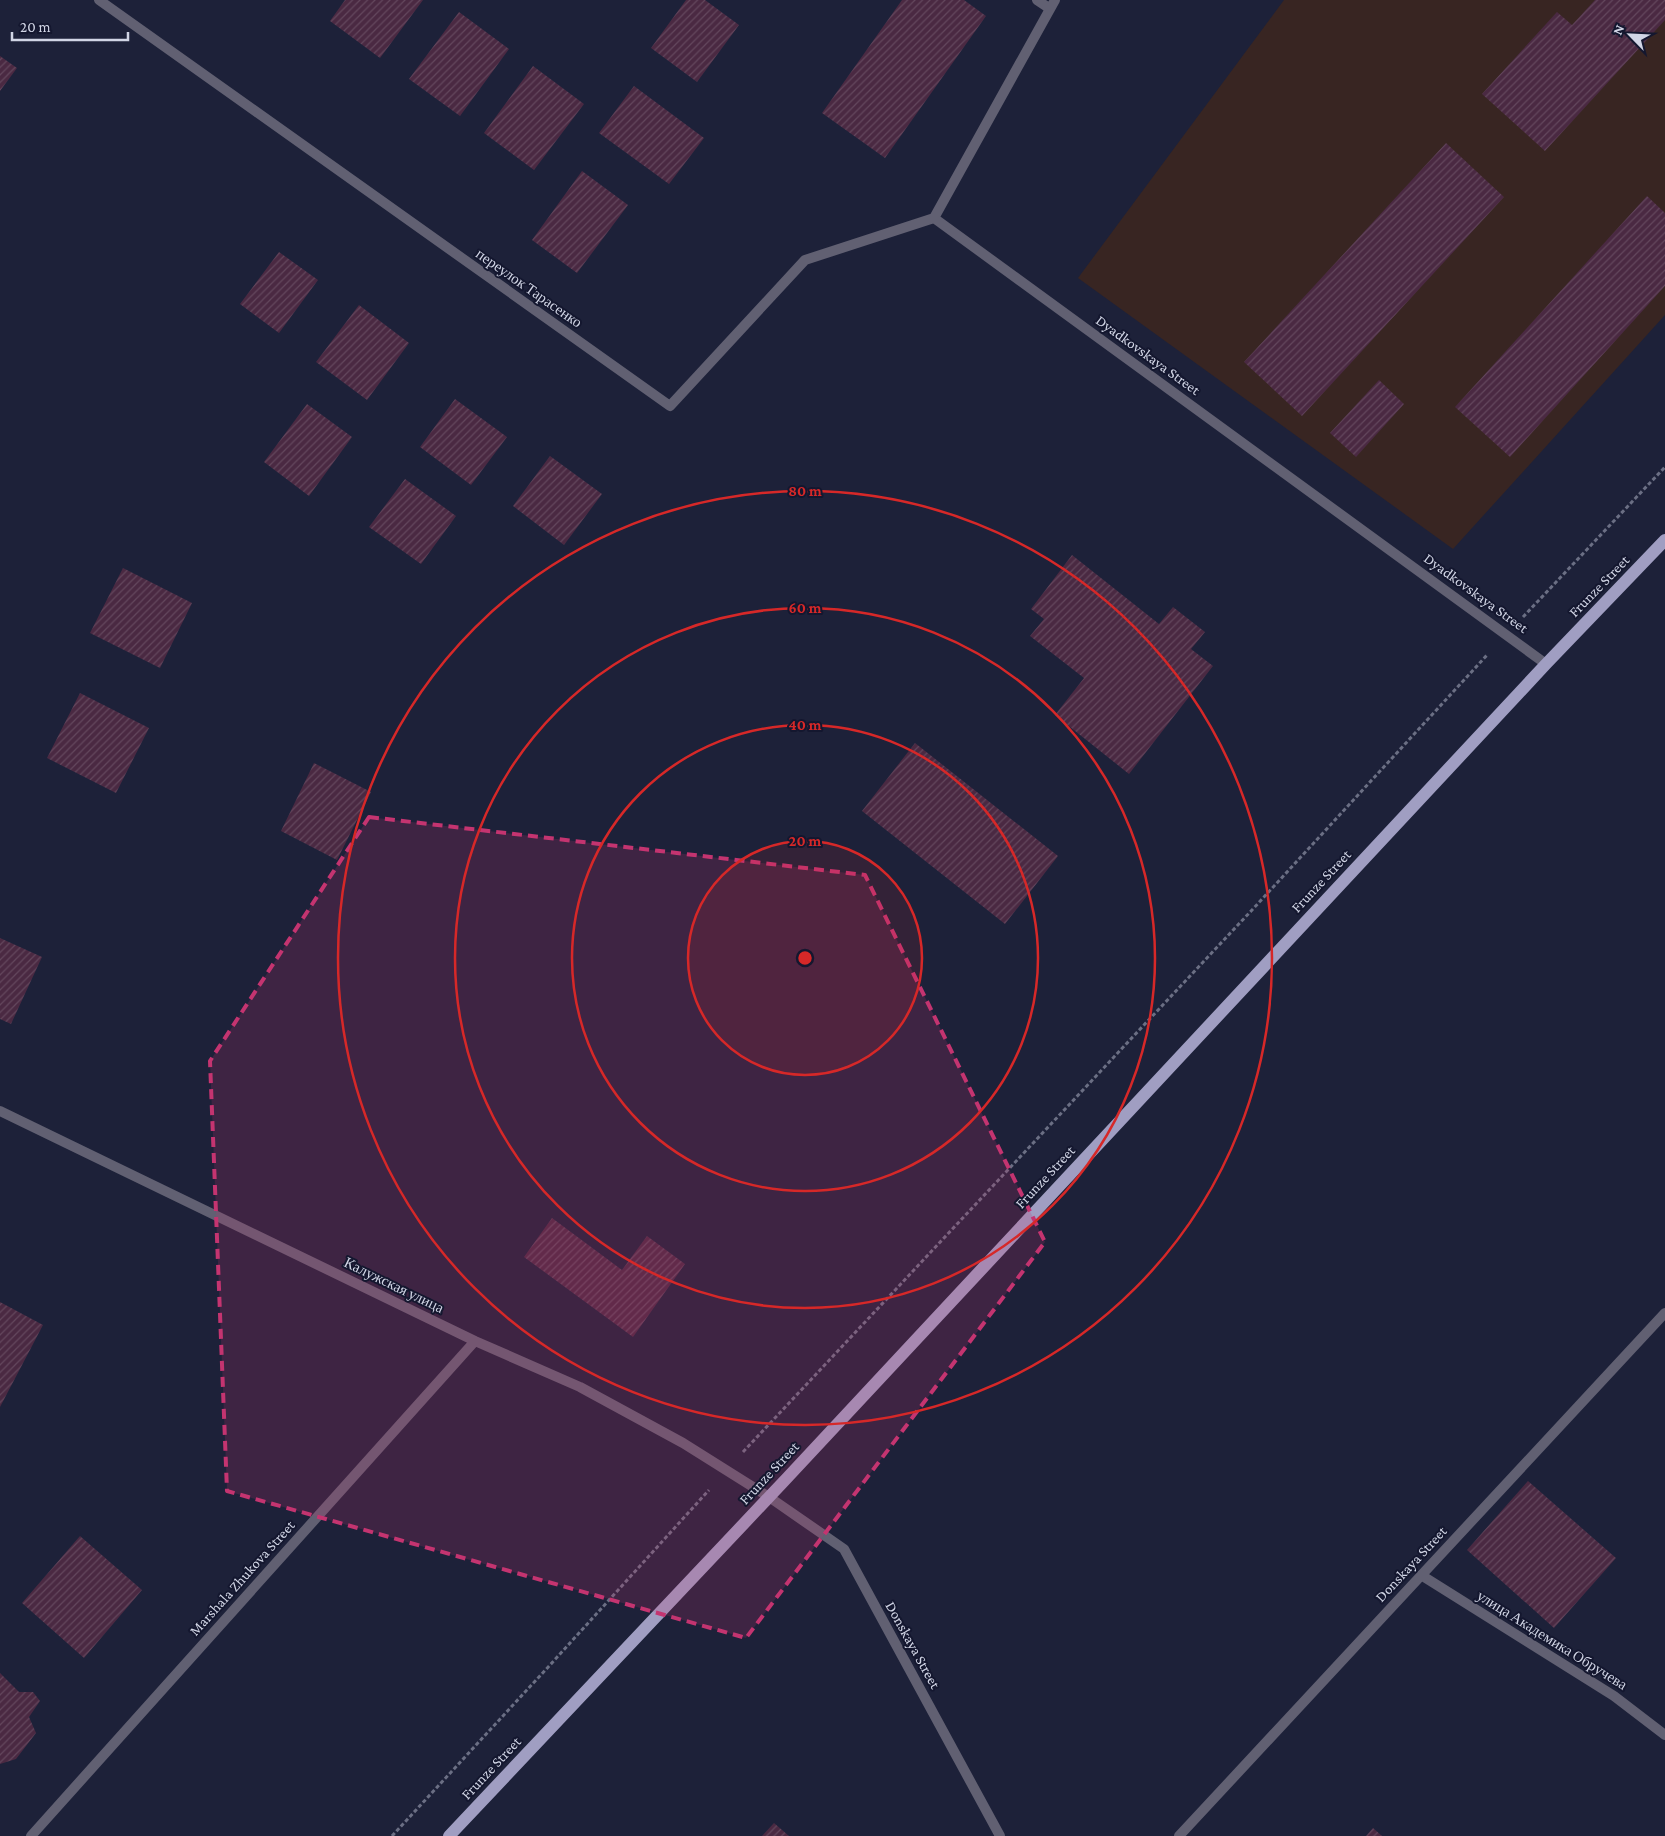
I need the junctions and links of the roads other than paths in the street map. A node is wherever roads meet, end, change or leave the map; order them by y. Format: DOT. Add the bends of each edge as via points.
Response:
graph roads {
  1 [pos="99,0"];
  2 [pos="1037,0"];
  3 [pos="1052,4"];
  4 [pos="934,218"];
  5 [pos="1665,540"];
  6 [pos="1546,664"];
  7 [pos="0,1111"];
  8 [pos="1665,1313"];
  9 [pos="475,1341"];
  10 [pos="769,1497"];
  11 [pos="1421,1575"];
  12 [pos="1665,1734"];
  13 [pos="31,1836"];
  14 [pos="449,1836"];
  15 [pos="1000,1836"];
  16 [pos="1179,1836"];
  1 -- 4 [label="street, переулок Тарасенко" via="670,406 805,260"];
  2 -- 3 [label="street"];
  3 -- 4 [label="street"];
  4 -- 6 [label="street, Dyadkovskaya Street"];
  5 -- 6 [label="main road, Frunze Street"];
  6 -- 10 [label="main road, Frunze Street"];
  7 -- 9 [label="street, Калужская улица"];
  8 -- 11 [label="street, Donskaya Street"];
  9 -- 10 [label="street, Калужская улица" via="580,1387 683,1443"];
  9 -- 13 [label="street, Marshala Zhukova Street"];
  10 -- 14 [label="main road, Frunze Street"];
  10 -- 15 [label="street, Donskaya Street" via="844,1549"];
  11 -- 12 [label="street, улица Академика Обручева" via="1614,1696"];
  11 -- 16 [label="street, Donskaya Street"];
}
